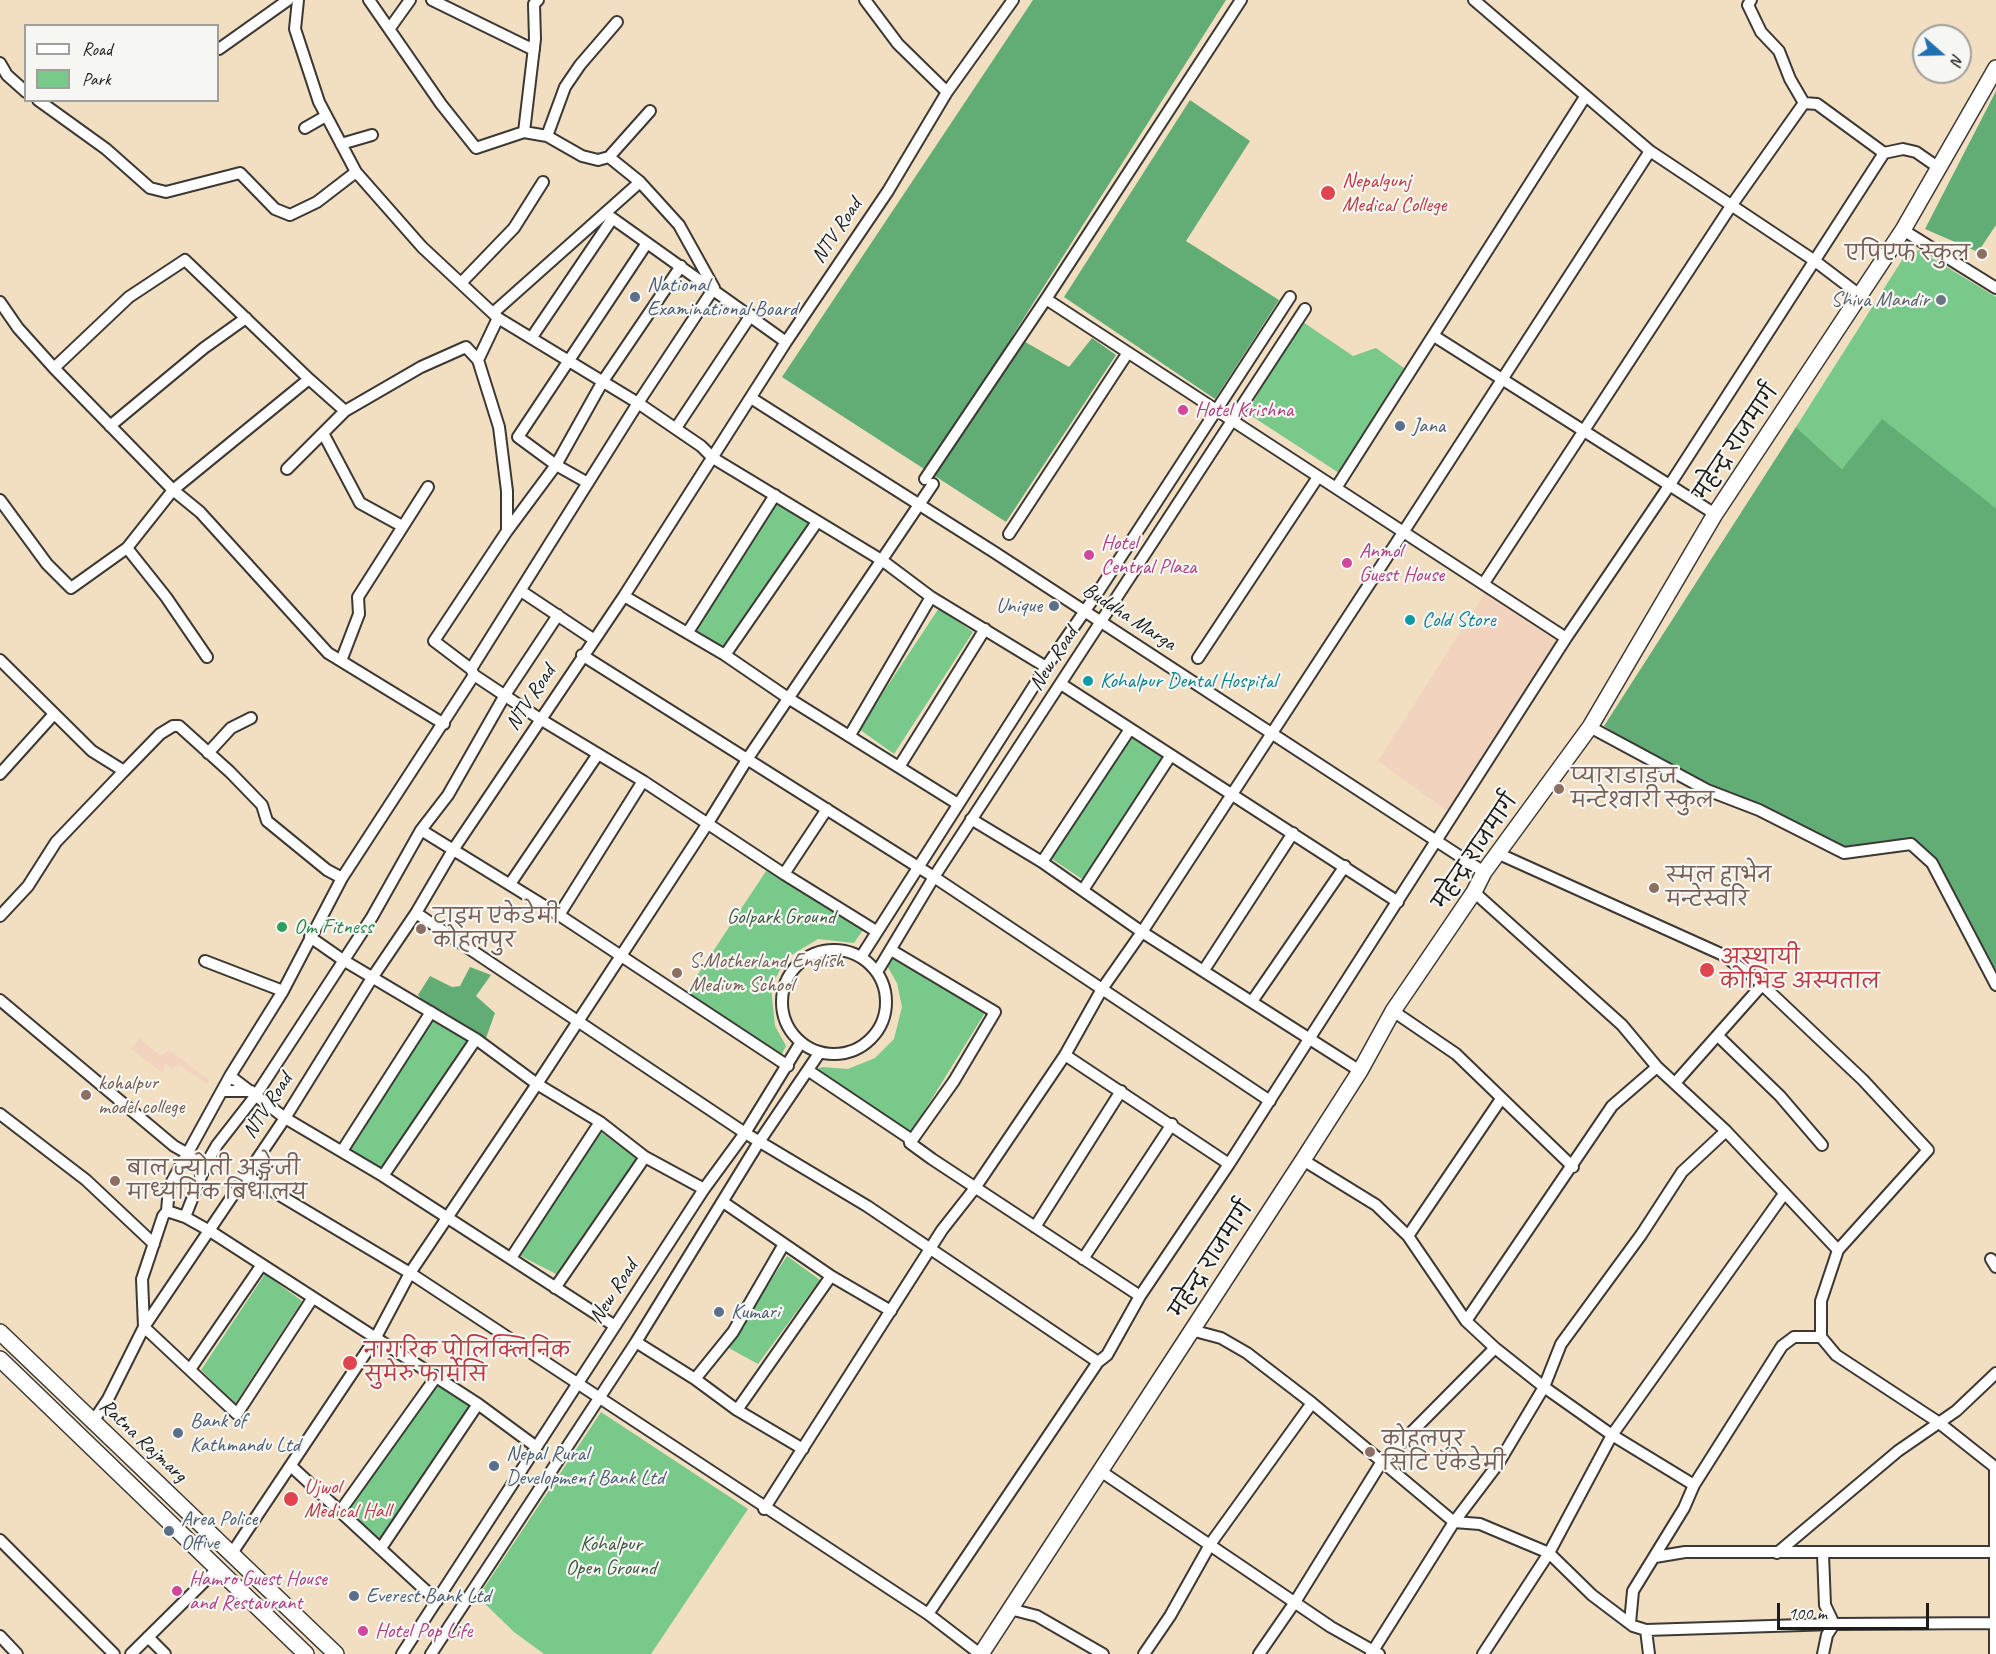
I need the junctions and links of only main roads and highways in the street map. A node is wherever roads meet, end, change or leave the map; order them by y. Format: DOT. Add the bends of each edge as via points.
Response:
graph roads {
  1 [pos="1996,68"];
  2 [pos="0,1332"];
  3 [pos="0,1359"];
  4 [pos="306,1654"];
  5 [pos="336,1654"];
  6 [pos="980,1654"];
  1 -- 6 [label="highway, महेन्द्र राजमार्ग" via="1903,230 1715,514 1590,727 1484,872 1393,1011 1303,1160"];
  2 -- 5 [label="highway, Ratna Rajmarg"];
  3 -- 4 [label="highway, Ratna Rajmarg"];
}
